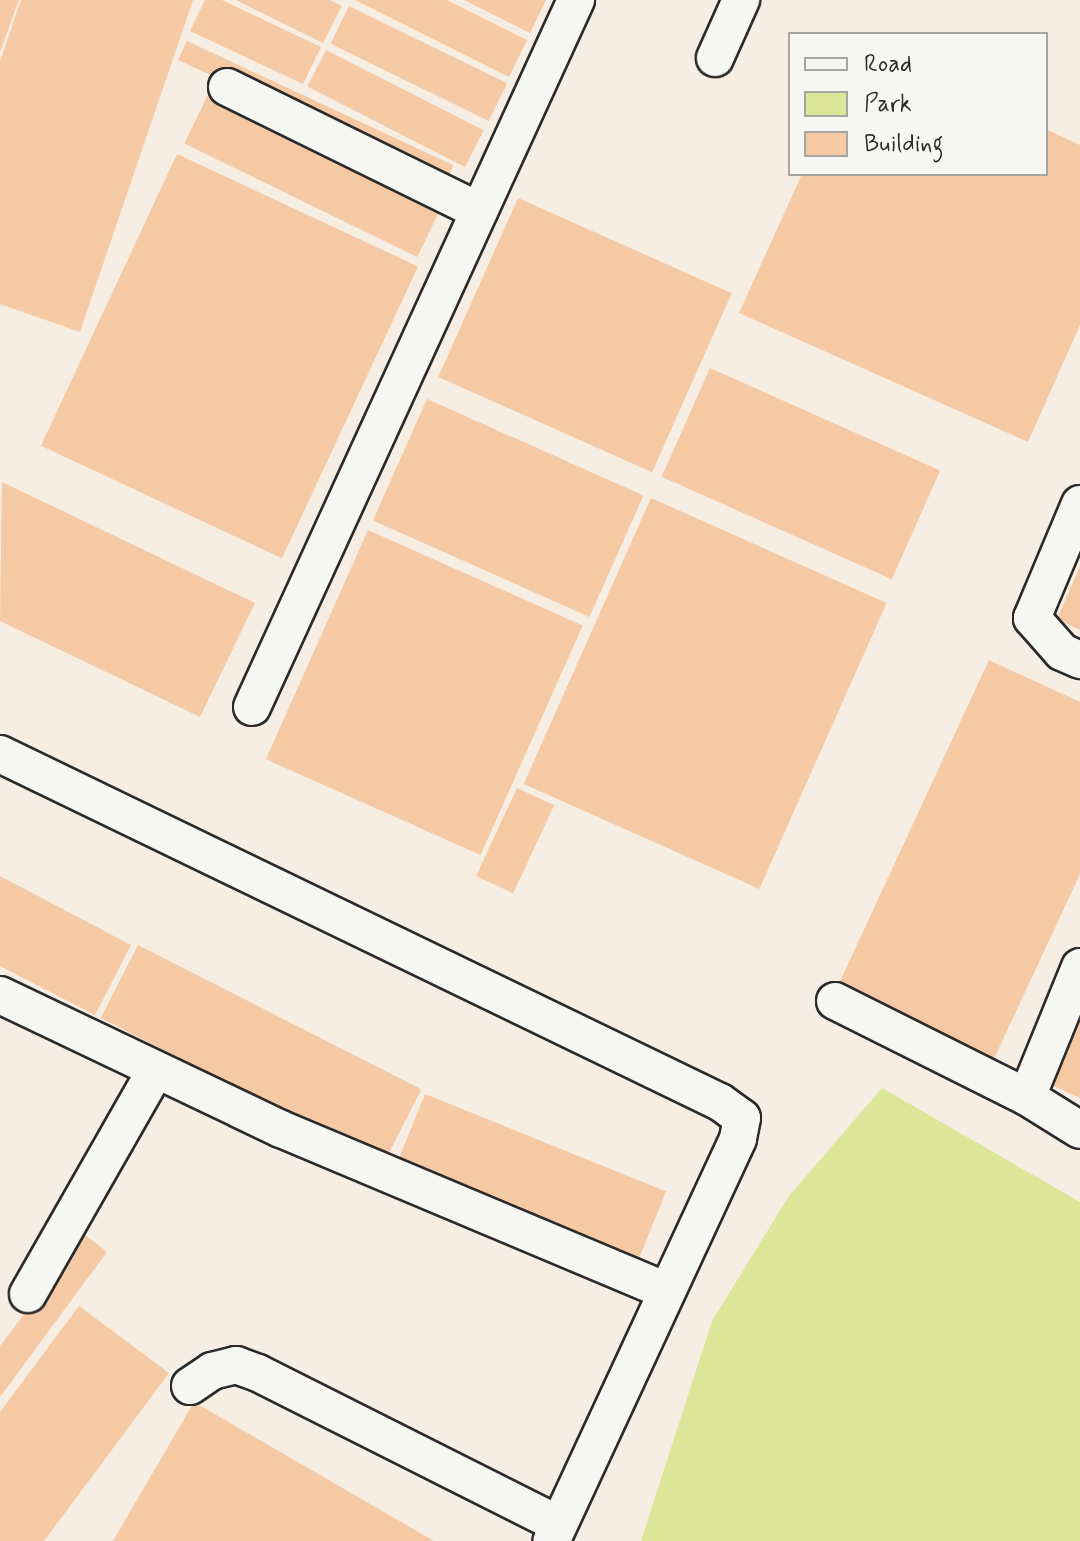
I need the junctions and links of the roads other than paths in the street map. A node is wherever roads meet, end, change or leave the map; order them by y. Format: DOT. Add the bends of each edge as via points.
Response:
graph roads {
  1 [pos="576,0"];
  2 [pos="741,0"];
  3 [pos="715,58"];
  4 [pos="227,87"];
  5 [pos="479,211"];
  6 [pos="1080,504"];
  7 [pos="1080,660"];
  8 [pos="252,707"];
  9 [pos="0,754"];
  10 [pos="1080,967"];
  11 [pos="0,995"];
  12 [pos="835,1001"];
  13 [pos="156,1070"];
  14 [pos="1027,1097"];
  15 [pos="1080,1130"];
  16 [pos="666,1291"];
  17 [pos="28,1294"];
  18 [pos="190,1386"];
  19 [pos="555,1533"];
  1 -- 5 [label="street"];
  2 -- 3 [label="street"];
  4 -- 5 [label="street"];
  5 -- 8 [label="street"];
  6 -- 7 [label="street" via="1032,618 1062,652"];
  9 -- 16 [label="street" via="720,1102 742,1118 738,1139"];
  10 -- 14 [label="street"];
  11 -- 13 [label="street"];
  12 -- 14 [label="street"];
  13 -- 16 [label="street" via="474,1213"];
  13 -- 17 [label="street"];
  14 -- 15 [label="street"];
  16 -- 19 [label="street"];
  18 -- 19 [label="street" via="212,1371 236,1365 258,1373"];
}
